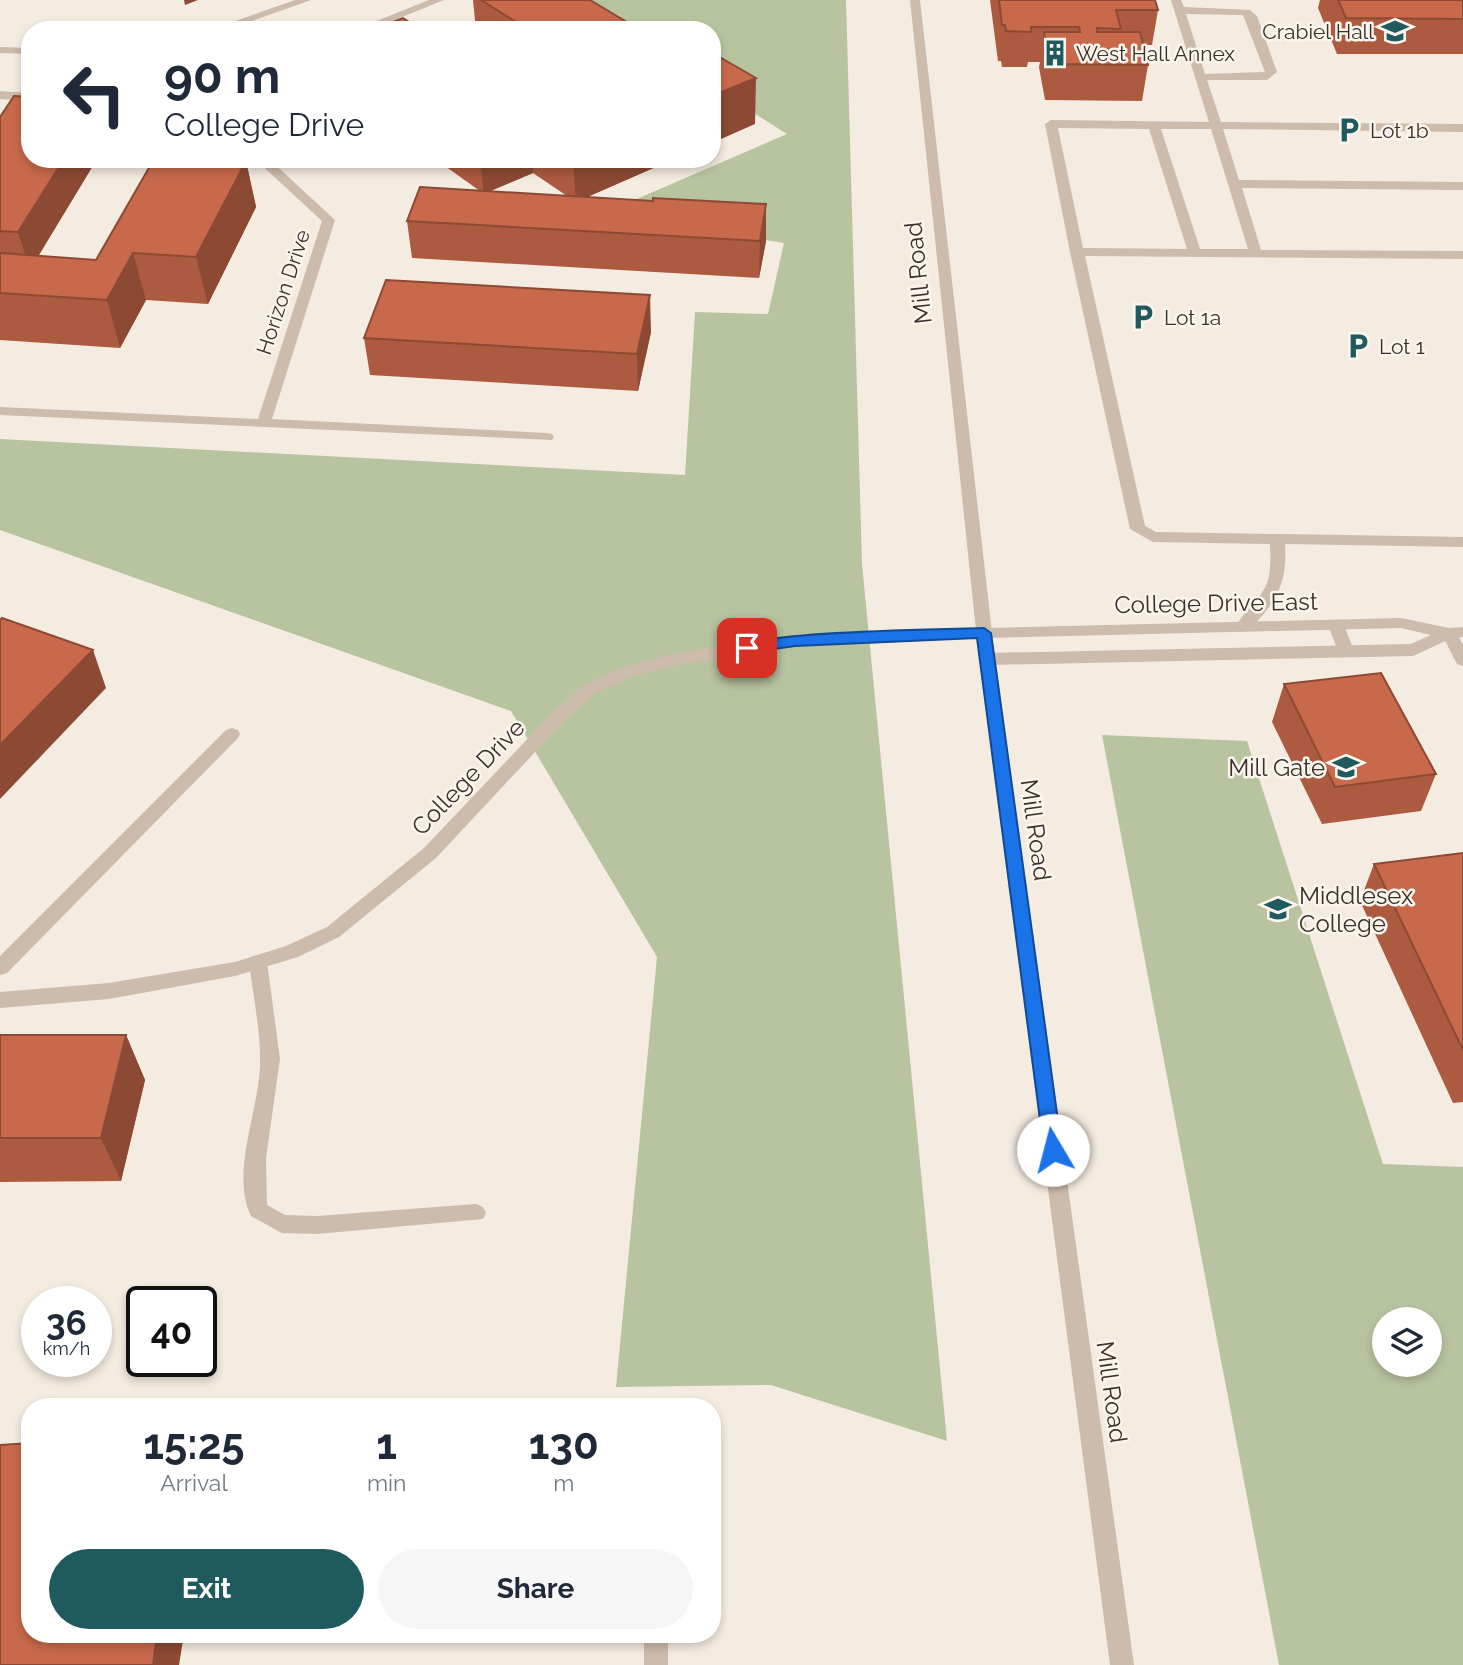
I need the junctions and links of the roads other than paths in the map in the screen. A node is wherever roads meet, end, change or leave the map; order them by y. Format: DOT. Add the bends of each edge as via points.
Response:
graph roads {
  1 [pos="306,0"];
  2 [pos="439,0"];
  3 [pos="915,0"];
  4 [pos="1177,5"];
  5 [pos="242,21"];
  6 [pos="383,21"];
  7 [pos="0,50"];
  8 [pos="21,51"];
  9 [pos="1202,77"];
  10 [pos="0,95"];
  11 [pos="21,96"];
  12 [pos="1154,124"];
  13 [pos="1217,126"];
  14 [pos="1463,128"];
  15 [pos="271,168"];
  16 [pos="1235,184"];
  17 [pos="1463,186"];
  18 [pos="1076,252"];
  19 [pos="1195,253"];
  20 [pos="1256,253"];
  21 [pos="1463,255"];
  22 [pos="0,411"];
  23 [pos="262,424"];
  24 [pos="547,438"];
  25 [pos="1277,539"];
  26 [pos="1463,542"];
  27 [pos="1336,625"];
  28 [pos="1242,627"];
  29 [pos="984,633"];
  30 [pos="1456,633"];
  31 [pos="1346,651"];
  32 [pos="987,659"];
  33 [pos="1463,660"];
  34 [pos="232,734"];
  35 [pos="258,962"];
  36 [pos="0,968"];
  37 [pos="0,1000"];
  38 [pos="476,1213"];
  39 [pos="656,1643"];
  40 [pos="656,1665"];
  41 [pos="1122,1665"];
  1 -- 5 [label="street"];
  2 -- 6 [label="street"];
  3 -- 29 [label="street, Mill Road"];
  4 -- 9 [label="street"];
  4 -- 9 [label="street" via="1246,12 1271,72 1267,77"];
  7 -- 8 [label="street"];
  9 -- 13 [label="street"];
  10 -- 11 [label="street"];
  12 -- 13 [label="street"];
  12 -- 18 [label="street" via="1051,124"];
  12 -- 19 [label="street"];
  13 -- 14 [label="street"];
  13 -- 16 [label="street"];
  15 -- 23 [label="street, Horizon Drive" via="329,220"];
  16 -- 17 [label="street"];
  16 -- 20 [label="street"];
  18 -- 19 [label="street"];
  18 -- 25 [label="street" via="1138,529 1153,537"];
  19 -- 20 [label="street"];
  20 -- 21 [label="street"];
  22 -- 23 [label="street"];
  23 -- 24 [label="street"];
  25 -- 26 [label="street"];
  25 -- 28 [label="street" via="1280,572 1270,599"];
  27 -- 28 [label="street, College Drive East"];
  27 -- 30 [label="street, College Drive East" via="1401,623"];
  27 -- 31 [label="street"];
  28 -- 29 [label="street, College Drive East"];
  29 -- 32 [label="street, Mill Road"];
  29 -- 35 [label="street, College Drive" via="795,641 676,659 591,688 430,853 333,932"];
  30 -- 31 [label="street, College Drive East" via="1413,650"];
  30 -- 33 [label="street"];
  31 -- 32 [label="street, College Drive East"];
  32 -- 41 [label="street, Mill Road"];
  34 -- 36 [label="street"];
  35 -- 37 [label="street, College Drive" via="109,990"];
  35 -- 38 [label="street" via="270,1067 253,1167 258,1210 282,1224 317,1225"];
  39 -- 40 [label="street"];
}
